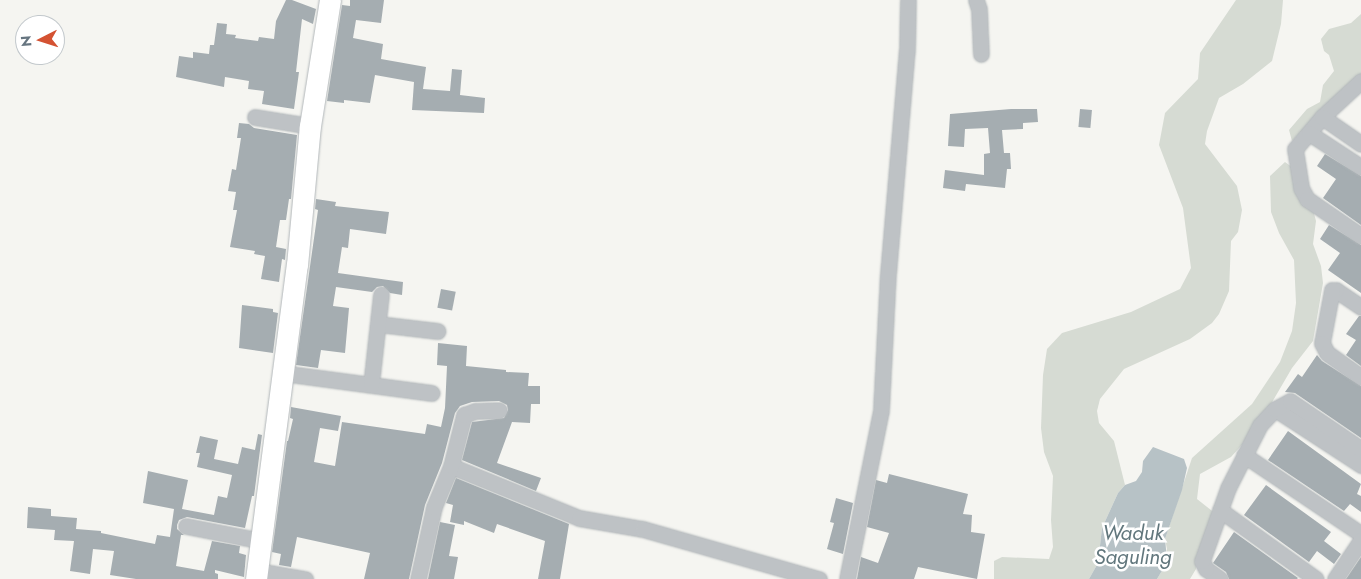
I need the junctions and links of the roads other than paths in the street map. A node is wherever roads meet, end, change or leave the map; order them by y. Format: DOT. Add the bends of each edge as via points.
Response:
graph roads {
  1 [pos="908,0"];
  2 [pos="976,0"];
  3 [pos="327,1"];
  4 [pos="980,54"];
  5 [pos="1361,81"];
  6 [pos="1322,117"];
  7 [pos="255,118"];
  8 [pos="310,126"];
  9 [pos="1309,133"];
  10 [pos="1361,144"];
  11 [pos="1361,167"];
  12 [pos="1361,236"];
  13 [pos="381,295"];
  14 [pos="1361,307"];
  15 [pos="378,324"];
  16 [pos="438,331"];
  17 [pos="282,373"];
  18 [pos="1361,378"];
  19 [pos="371,385"];
  20 [pos="432,393"];
  21 [pos="1275,409"];
  22 [pos="499,410"];
  23 [pos="1361,449"];
  24 [pos="1244,456"];
  25 [pos="1361,465"];
  26 [pos="451,466"];
  27 [pos="1220,510"];
  28 [pos="186,526"];
  29 [pos="1361,534"];
  30 [pos="1361,540"];
  31 [pos="262,541"];
  32 [pos="257,575"];
  33 [pos="305,579"];
  34 [pos="418,579"];
  35 [pos="819,579"];
  36 [pos="846,579"];
  37 [pos="1220,579"];
  38 [pos="1316,579"];
  39 [pos="1335,579"];
  1 -- 36 [label="street" via="908,50 888,274 881,410"];
  2 -- 4 [label="street"];
  3 -- 8 [label="street"];
  5 -- 6 [label="street"];
  6 -- 9 [label="street"];
  6 -- 10 [label="street"];
  7 -- 8 [label="street"];
  8 -- 17 [label="street" via="297,265"];
  9 -- 11 [label="street"];
  9 -- 12 [label="street" via="1295,149 1303,194"];
  13 -- 15 [label="street"];
  14 -- 18 [label="street" via="1332,290 1322,343 1327,352"];
  15 -- 16 [label="street"];
  15 -- 19 [label="street"];
  17 -- 19 [label="street"];
  17 -- 31 [label="street"];
  19 -- 20 [label="street"];
  21 -- 23 [label="street" via="1290,401"];
  21 -- 24 [label="street" via="1260,425"];
  21 -- 25 [label="street"];
  22 -- 26 [label="street" via="475,410 464,415"];
  24 -- 27 [label="street"];
  24 -- 29 [label="street"];
  26 -- 34 [label="street" via="434,507"];
  26 -- 35 [label="street" via="578,518 643,529"];
  27 -- 37 [label="street" via="1202,561 1206,569"];
  27 -- 38 [label="street"];
  28 -- 31 [label="street"];
  30 -- 39 [label="street"];
  31 -- 32 [label="street"];
  32 -- 33 [label="street"];
}
